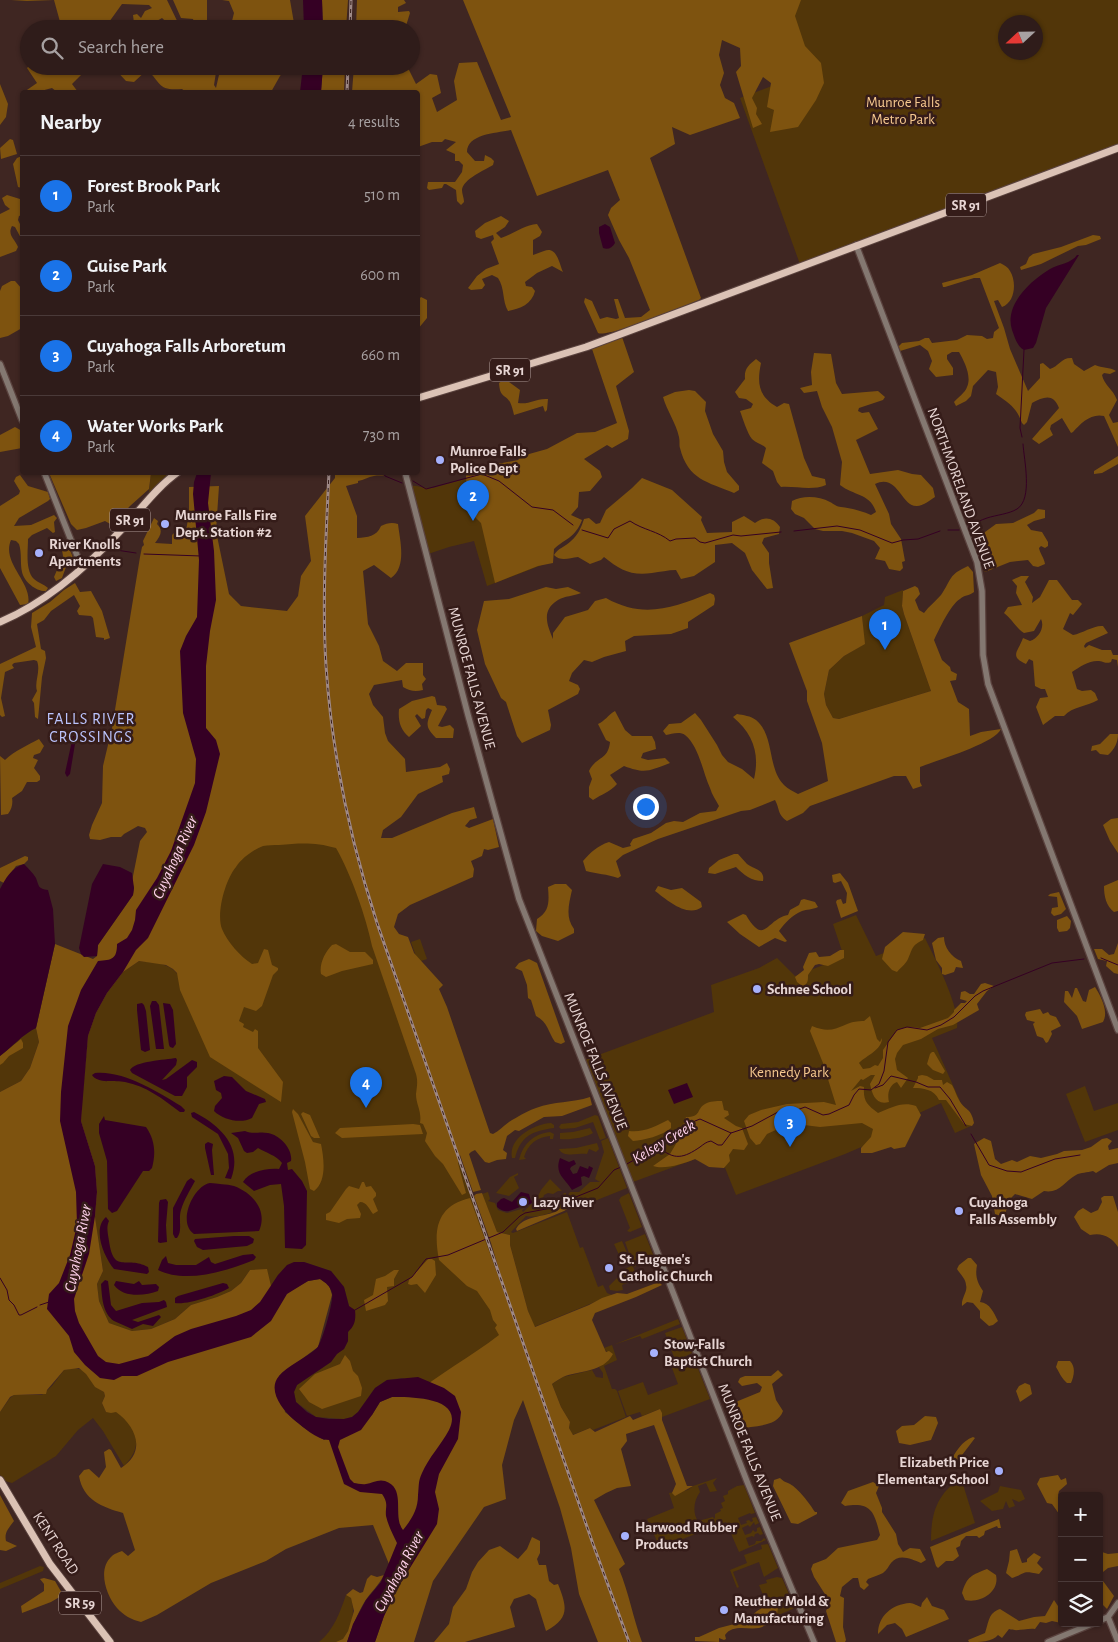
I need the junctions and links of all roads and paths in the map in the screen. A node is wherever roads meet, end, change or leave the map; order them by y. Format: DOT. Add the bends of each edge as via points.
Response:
graph roads {
  1 [pos="1118,148"];
  2 [pos="856,245"];
  3 [pos="0,364"];
  4 [pos="420,397"];
  5 [pos="20,415"];
  6 [pos="45,475"];
  7 [pos="175,475"];
  8 [pos="406,475"];
  9 [pos="82,568"];
  10 [pos="0,622"];
  11 [pos="1118,1030"];
  12 [pos="0,1480"];
  13 [pos="1118,1603"];
  14 [pos="1108,1617"];
  15 [pos="1103,1619"];
  16 [pos="1084,1627"];
  17 [pos="110,1642"];
  18 [pos="814,1642"];
  19 [pos="1048,1642"];
  20 [pos="1118,1642"];
  1 -- 2 [label="main road, SR 91"];
  2 -- 4 [label="main road, SR 91" via="586,347"];
  2 -- 11 [label="street, NORTHMORELAND AVENUE" via="977,562 988,684"];
  3 -- 5 [label="street"];
  6 -- 9 [label="street"];
  7 -- 9 [label="main road, SR 91"];
  8 -- 18 [label="street, MUNROE FALLS AVENUE" via="519,899"];
  9 -- 10 [label="main road, SR 91" via="41,602"];
  12 -- 17 [label="main road, KENT ROAD / SR 59" via="50,1564"];
  13 -- 14 [label="street"];
  14 -- 15 [label="street"];
  14 -- 20 [label="street"];
  16 -- 19 [label="street"];
}
